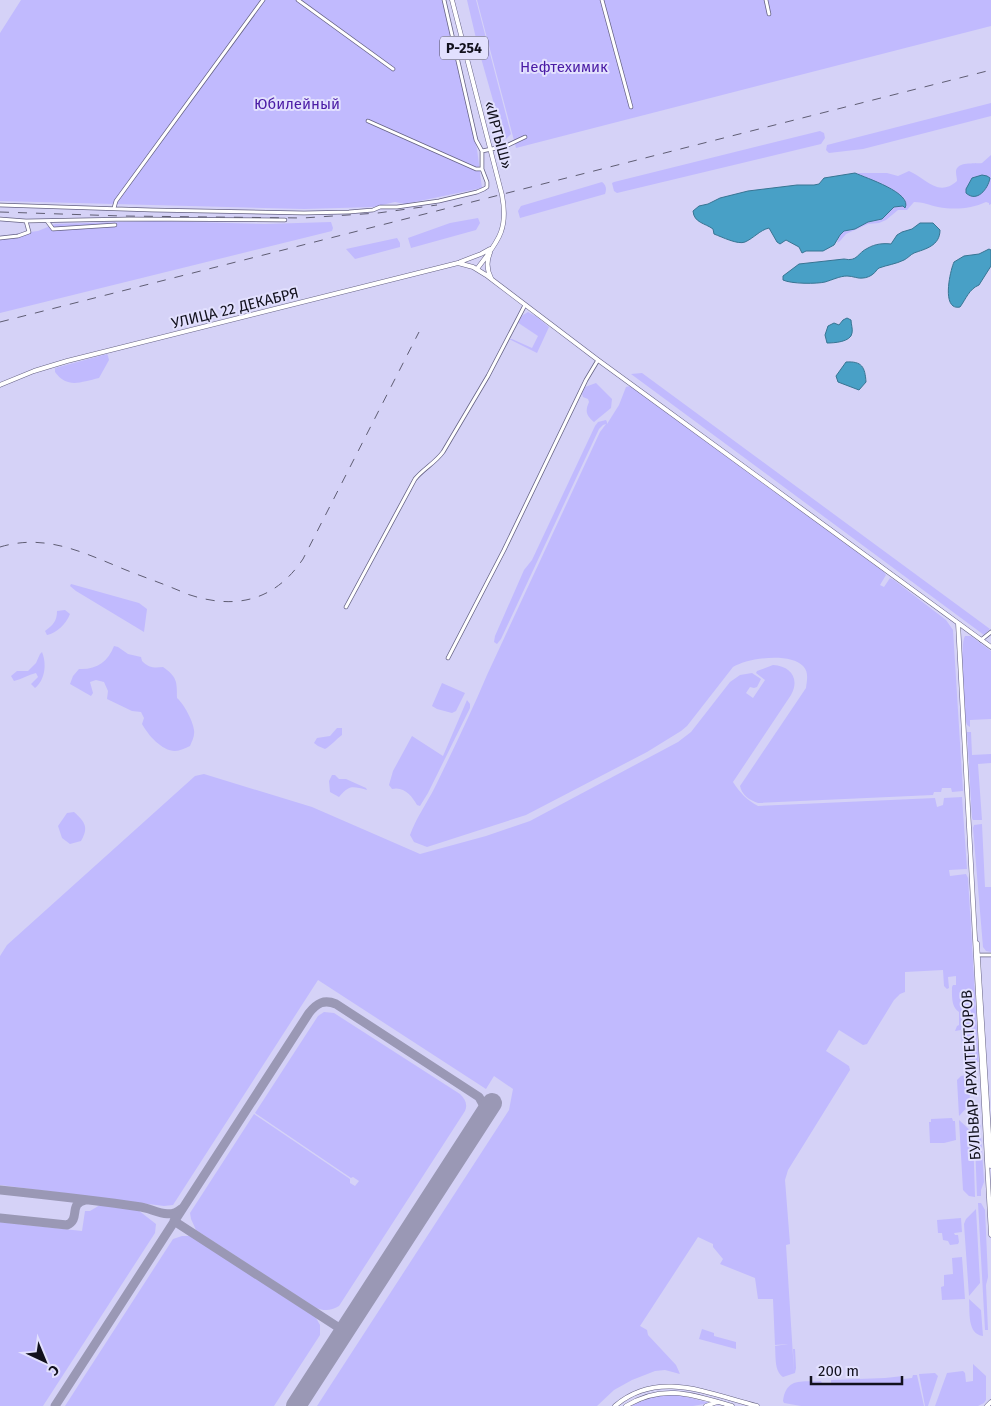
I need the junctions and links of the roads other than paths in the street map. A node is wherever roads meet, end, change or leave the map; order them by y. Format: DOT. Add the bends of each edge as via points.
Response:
graph roads {
  1 [pos="263,0"];
  2 [pos="298,0"];
  3 [pos="444,0"];
  4 [pos="452,0"];
  5 [pos="602,0"];
  6 [pos="766,0"];
  7 [pos="769,14"];
  8 [pos="393,69"];
  9 [pos="631,107"];
  10 [pos="368,121"];
  11 [pos="525,137"];
  12 [pos="490,149"];
  13 [pos="482,151"];
  14 [pos="482,169"];
  15 [pos="0,205"];
  16 [pos="114,208"];
  17 [pos="0,219"];
  18 [pos="47,220"];
  19 [pos="285,220"];
  20 [pos="26,221"];
  21 [pos="115,225"];
  22 [pos="0,238"];
  23 [pos="493,247"];
  24 [pos="458,263"];
  25 [pos="477,269"];
  26 [pos="494,281"];
  27 [pos="525,304"];
  28 [pos="598,360"];
  29 [pos="0,385"];
  30 [pos="346,607"];
  31 [pos="958,623"];
  32 [pos="991,632"];
  33 [pos="982,640"];
  34 [pos="991,647"];
  35 [pos="448,658"];
  36 [pos="977,955"];
  37 [pos="991,955"];
  38 [pos="991,1166"];
  39 [pos="991,1236"];
  40 [pos="717,1402"];
  41 [pos="991,1402"];
  42 [pos="615,1406"];
  43 [pos="626,1406"];
  44 [pos="706,1406"];
  45 [pos="732,1406"];
  46 [pos="757,1406"];
  47 [pos="987,1406"];
  1 -- 16 [label="street"];
  2 -- 8 [label="street"];
  3 -- 13 [label="street" via="476,140"];
  4 -- 12 [label="main road, «ИРТЫШ» / Р-254"];
  5 -- 9 [label="street"];
  6 -- 7 [label="street"];
  10 -- 14 [label="street" via="476,170"];
  11 -- 12 [label="street"];
  12 -- 13 [label="street"];
  12 -- 23 [label="main road, «ИРТЫШ» / Р-254" via="504,211 502,231"];
  13 -- 14 [label="street"];
  14 -- 16 [label="street" via="487,182 484,190 397,208 304,213"];
  15 -- 16 [label="street"];
  17 -- 20 [label="street"];
  18 -- 19 [label="street"];
  18 -- 20 [label="street"];
  18 -- 21 [label="street" via="53,229"];
  20 -- 22 [label="street" via="29,232"];
  23 -- 24 [label="main road, УЛИЦА 22 ДЕКАБРЯ"];
  23 -- 25 [label="main road, «ИРТЫШ» / Р-254"];
  23 -- 26 [label="main road" via="487,268"];
  24 -- 25 [label="main road"];
  24 -- 29 [label="main road, УЛИЦА 22 ДЕКАБРЯ" via="67,361"];
  25 -- 26 [label="main road"];
  26 -- 27 [label="main road"];
  27 -- 28 [label="main road"];
  27 -- 30 [label="street" via="488,376 442,452 416,479"];
  28 -- 31 [label="main road"];
  28 -- 35 [label="street"];
  31 -- 33 [label="main road"];
  31 -- 36 [label="main road, БУЛЬВАР АРХИТЕКТОРОВ"];
  32 -- 33 [label="street"];
  33 -- 34 [label="main road"];
  36 -- 37 [label="street"];
  36 -- 38 [label="main road, БУЛЬВАР АРХИТЕКТОРОВ"];
  36 -- 39 [label="main road, БУЛЬВАР АРХИТЕКТОРОВ"];
  40 -- 43 [label="main road" via="684,1394 662,1393 638,1399"];
  40 -- 44 [label="main road"];
  40 -- 45 [label="main road"];
  41 -- 47 [label="main road"];
  42 -- 46 [label="main road" via="647,1388 672,1386"];
}
